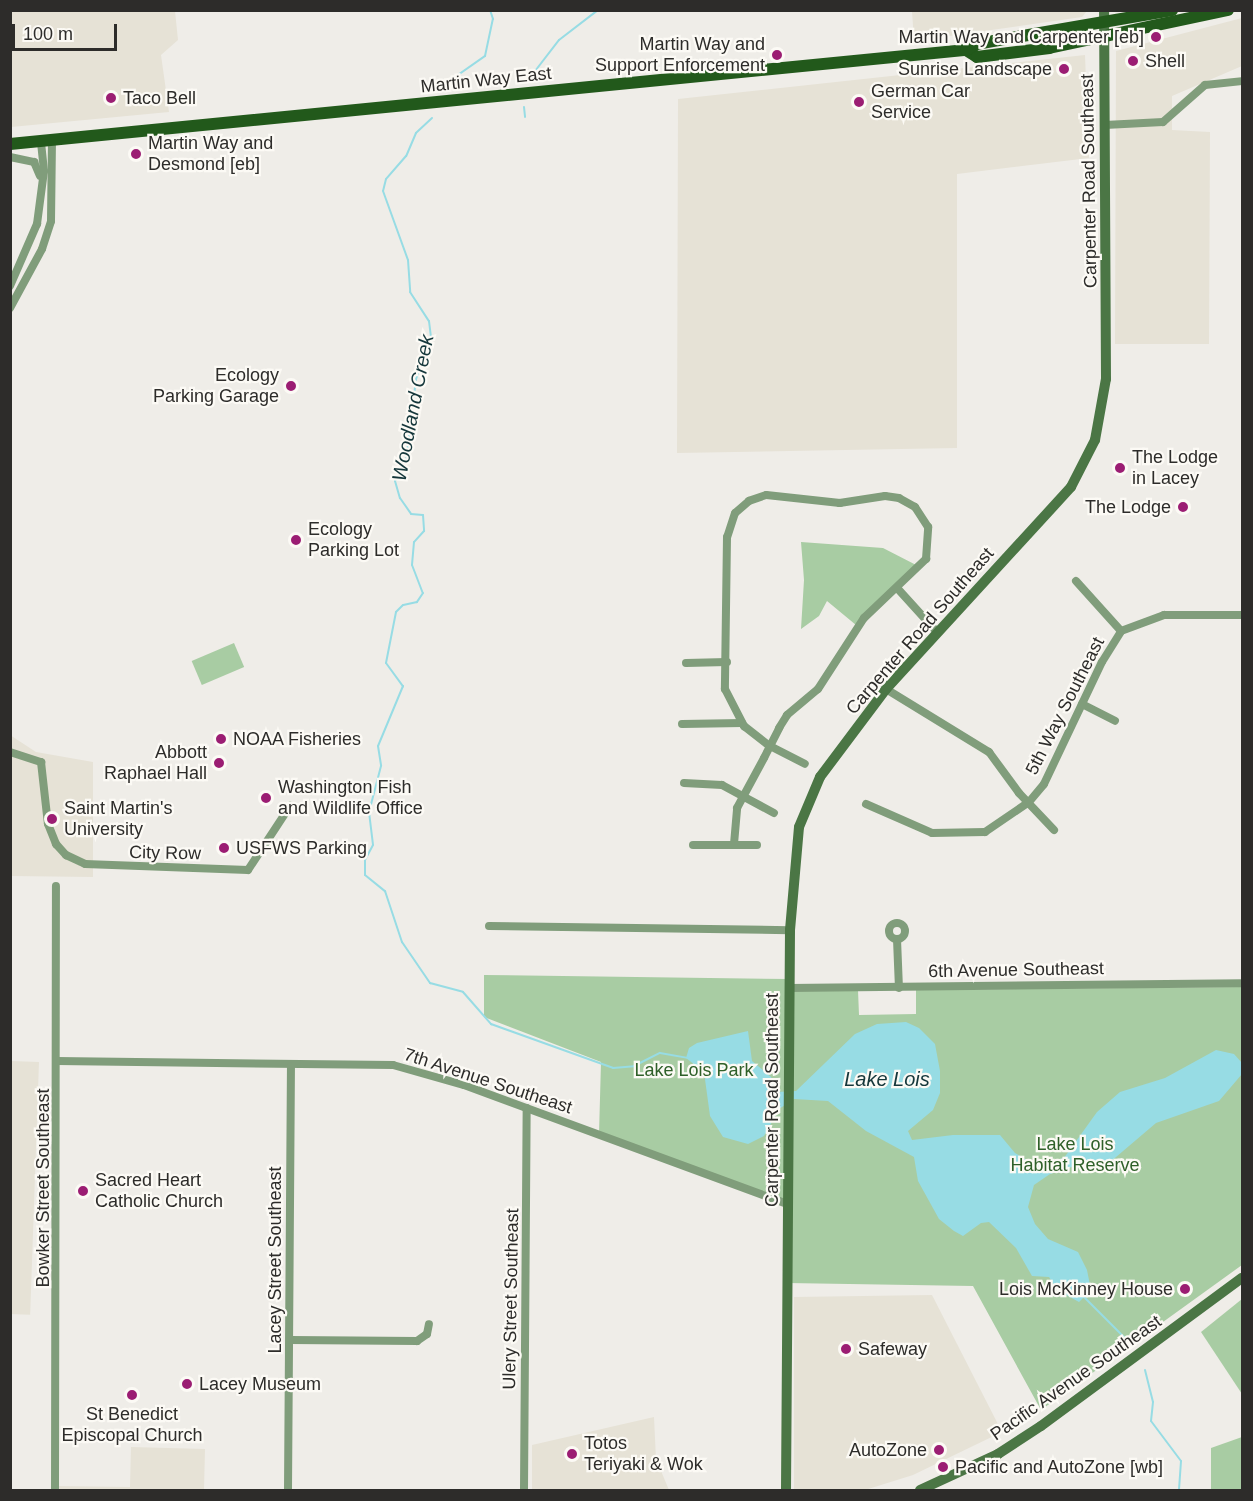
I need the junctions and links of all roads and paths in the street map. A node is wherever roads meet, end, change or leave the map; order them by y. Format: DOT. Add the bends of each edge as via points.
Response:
graph roads {
  1 [pos="1104,10"];
  2 [pos="1172,10"];
  3 [pos="1227,10"];
  4 [pos="1104,25"];
  5 [pos="1104,38"];
  6 [pos="966,50"];
  7 [pos="1242,81"];
  8 [pos="1105,125"];
  9 [pos="47,140"];
  10 [pos="10,144"];
  11 [pos="10,157"];
  12 [pos="43,186"];
  13 [pos="10,286"];
  14 [pos="10,308"];
  15 [pos="1076,581"];
  16 [pos="898,589"];
  17 [pos="1242,615"];
  18 [pos="1121,631"];
  19 [pos="937,632"];
  20 [pos="727,662"];
  21 [pos="686,663"];
  22 [pos="886,689"];
  23 [pos="1082,704"];
  24 [pos="1115,721"];
  25 [pos="742,723"];
  26 [pos="682,724"];
  27 [pos="770,746"];
  28 [pos="10,752"];
  29 [pos="805,764"];
  30 [pos="684,783"];
  31 [pos="744,796"];
  32 [pos="1029,802"];
  33 [pos="866,804"];
  34 [pos="290,806"];
  35 [pos="774,813"];
  36 [pos="1054,830"];
  37 [pos="693,844"];
  38 [pos="734,844"];
  39 [pos="757,845"];
  40 [pos="56,886"];
  41 [pos="489,926"];
  42 [pos="790,930"];
  43 [pos="897,939"];
  44 [pos="1242,983"];
  45 [pos="789,988"];
  46 [pos="898,988"];
  47 [pos="57,1060"];
  48 [pos="291,1066"];
  49 [pos="527,1108"];
  50 [pos="788,1204"];
  51 [pos="1242,1278"];
  52 [pos="429,1324"];
  53 [pos="291,1340"];
  54 [pos="943,1486"];
  55 [pos="55,1491"];
  56 [pos="288,1491"];
  57 [pos="524,1491"];
  58 [pos="786,1491"];
  59 [pos="920,1491"];
  1 -- 4 [label="main road, Carpenter Road Southeast"];
  2 -- 4 [label="main road, Martin Way East"];
  3 -- 5 [label="main road, Martin Way East"];
  4 -- 5 [label="main road, Carpenter Road Southeast"];
  4 -- 6 [label="main road, Martin Way East" via="976,44"];
  5 -- 6 [label="main road, Martin Way East" via="977,57"];
  5 -- 8 [label="main road, Carpenter Road Southeast"];
  6 -- 9 [label="main road, Martin Way East"];
  7 -- 8 [label="street" via="1205,85 1163,122"];
  8 -- 19 [label="main road, Carpenter Road Southeast" via="1106,380 1095,440 1071,487"];
  9 -- 10 [label="main road, Martin Way East"];
  9 -- 12 [label="street"];
  9 -- 14 [label="street" via="51,221 42,249"];
  11 -- 12 [label="street" via="34,162"];
  12 -- 13 [label="street" via="37,224"];
  15 -- 18 [label="street"];
  16 -- 19 [label="street"];
  16 -- 20 [label="street" via="920,568 930,538 924,519 906,501 890,495 820,502 782,494 749,501 735,513 727,537"];
  16 -- 27 [label="street" via="857,626 827,677 805,703 787,715"];
  17 -- 18 [label="street, 5th Way Southeast" via="1164,615"];
  18 -- 23 [label="street, 5th Way Southeast"];
  19 -- 22 [label="main road, Carpenter Road Southeast"];
  20 -- 21 [label="street"];
  20 -- 25 [label="street" via="725,689"];
  22 -- 32 [label="street, 5th Way Southeast" via="989,752"];
  22 -- 42 [label="main road, Carpenter Road Southeast" via="810,795 795,847"];
  23 -- 24 [label="street"];
  23 -- 32 [label="street, 5th Way Southeast" via="1044,784"];
  25 -- 26 [label="street"];
  25 -- 27 [label="street"];
  27 -- 29 [label="street"];
  27 -- 31 [label="street"];
  28 -- 34 [label="street, City Row" via="41,762 48,824 56,844 66,855 85,864 248,870"];
  30 -- 31 [label="street" via="722,785"];
  31 -- 35 [label="street"];
  31 -- 38 [label="street" via="735,817"];
  32 -- 33 [label="street" via="985,832 958,835 932,834"];
  32 -- 36 [label="street"];
  37 -- 38 [label="street"];
  38 -- 39 [label="street"];
  40 -- 47 [label="street, Bowker Street Southeast"];
  41 -- 42 [label="street"];
  42 -- 45 [label="main road, Carpenter Road Southeast"];
  43 -- 46 [label="street"];
  44 -- 46 [label="street, 6th Avenue Southeast"];
  45 -- 46 [label="street, 6th Avenue Southeast"];
  45 -- 50 [label="main road, Carpenter Road Southeast"];
  47 -- 48 [label="street, 7th Avenue Southeast"];
  47 -- 55 [label="street, Bowker Street Southeast"];
  48 -- 49 [label="street, 7th Avenue Southeast" via="393,1065"];
  48 -- 53 [label="street, Lacey Street Southeast"];
  49 -- 50 [label="street, 7th Avenue Southeast"];
  49 -- 57 [label="street, Ulery Street Southeast"];
  50 -- 58 [label="main road, Carpenter Road Southeast"];
  51 -- 54 [label="main road, Pacific Avenue Southeast" via="1041,1426"];
  52 -- 53 [label="street" via="427,1335 417,1341"];
  53 -- 56 [label="street, Lacey Street Southeast"];
  54 -- 59 [label="main road, Pacific Avenue Southeast"];
}
